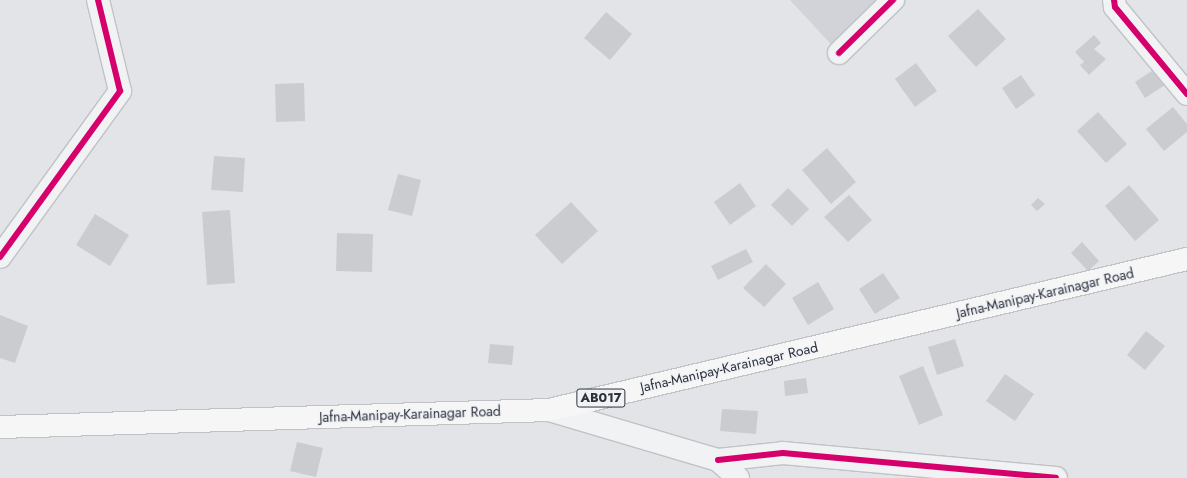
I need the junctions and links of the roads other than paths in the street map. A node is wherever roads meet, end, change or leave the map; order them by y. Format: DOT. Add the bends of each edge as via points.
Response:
graph roads {
  1 [pos="98,0"];
  2 [pos="893,0"];
  3 [pos="1114,0"];
  4 [pos="839,53"];
  5 [pos="1187,94"];
  6 [pos="0,256"];
  7 [pos="1187,259"];
  8 [pos="549,410"];
  9 [pos="0,427"];
  10 [pos="718,460"];
  11 [pos="738,478"];
  12 [pos="1056,478"];
  1 -- 6 [label="street" via="120,91"];
  2 -- 4 [label="street"];
  3 -- 5 [label="street" via="1115,7"];
  7 -- 8 [label="main road, Jafna-Manipay-Karainagar Road / AB017"];
  8 -- 9 [label="main road, Jafna-Manipay-Karainagar Road / AB017"];
  8 -- 10 [label="street"];
  10 -- 11 [label="street"];
  10 -- 12 [label="street" via="783,452"];
}
